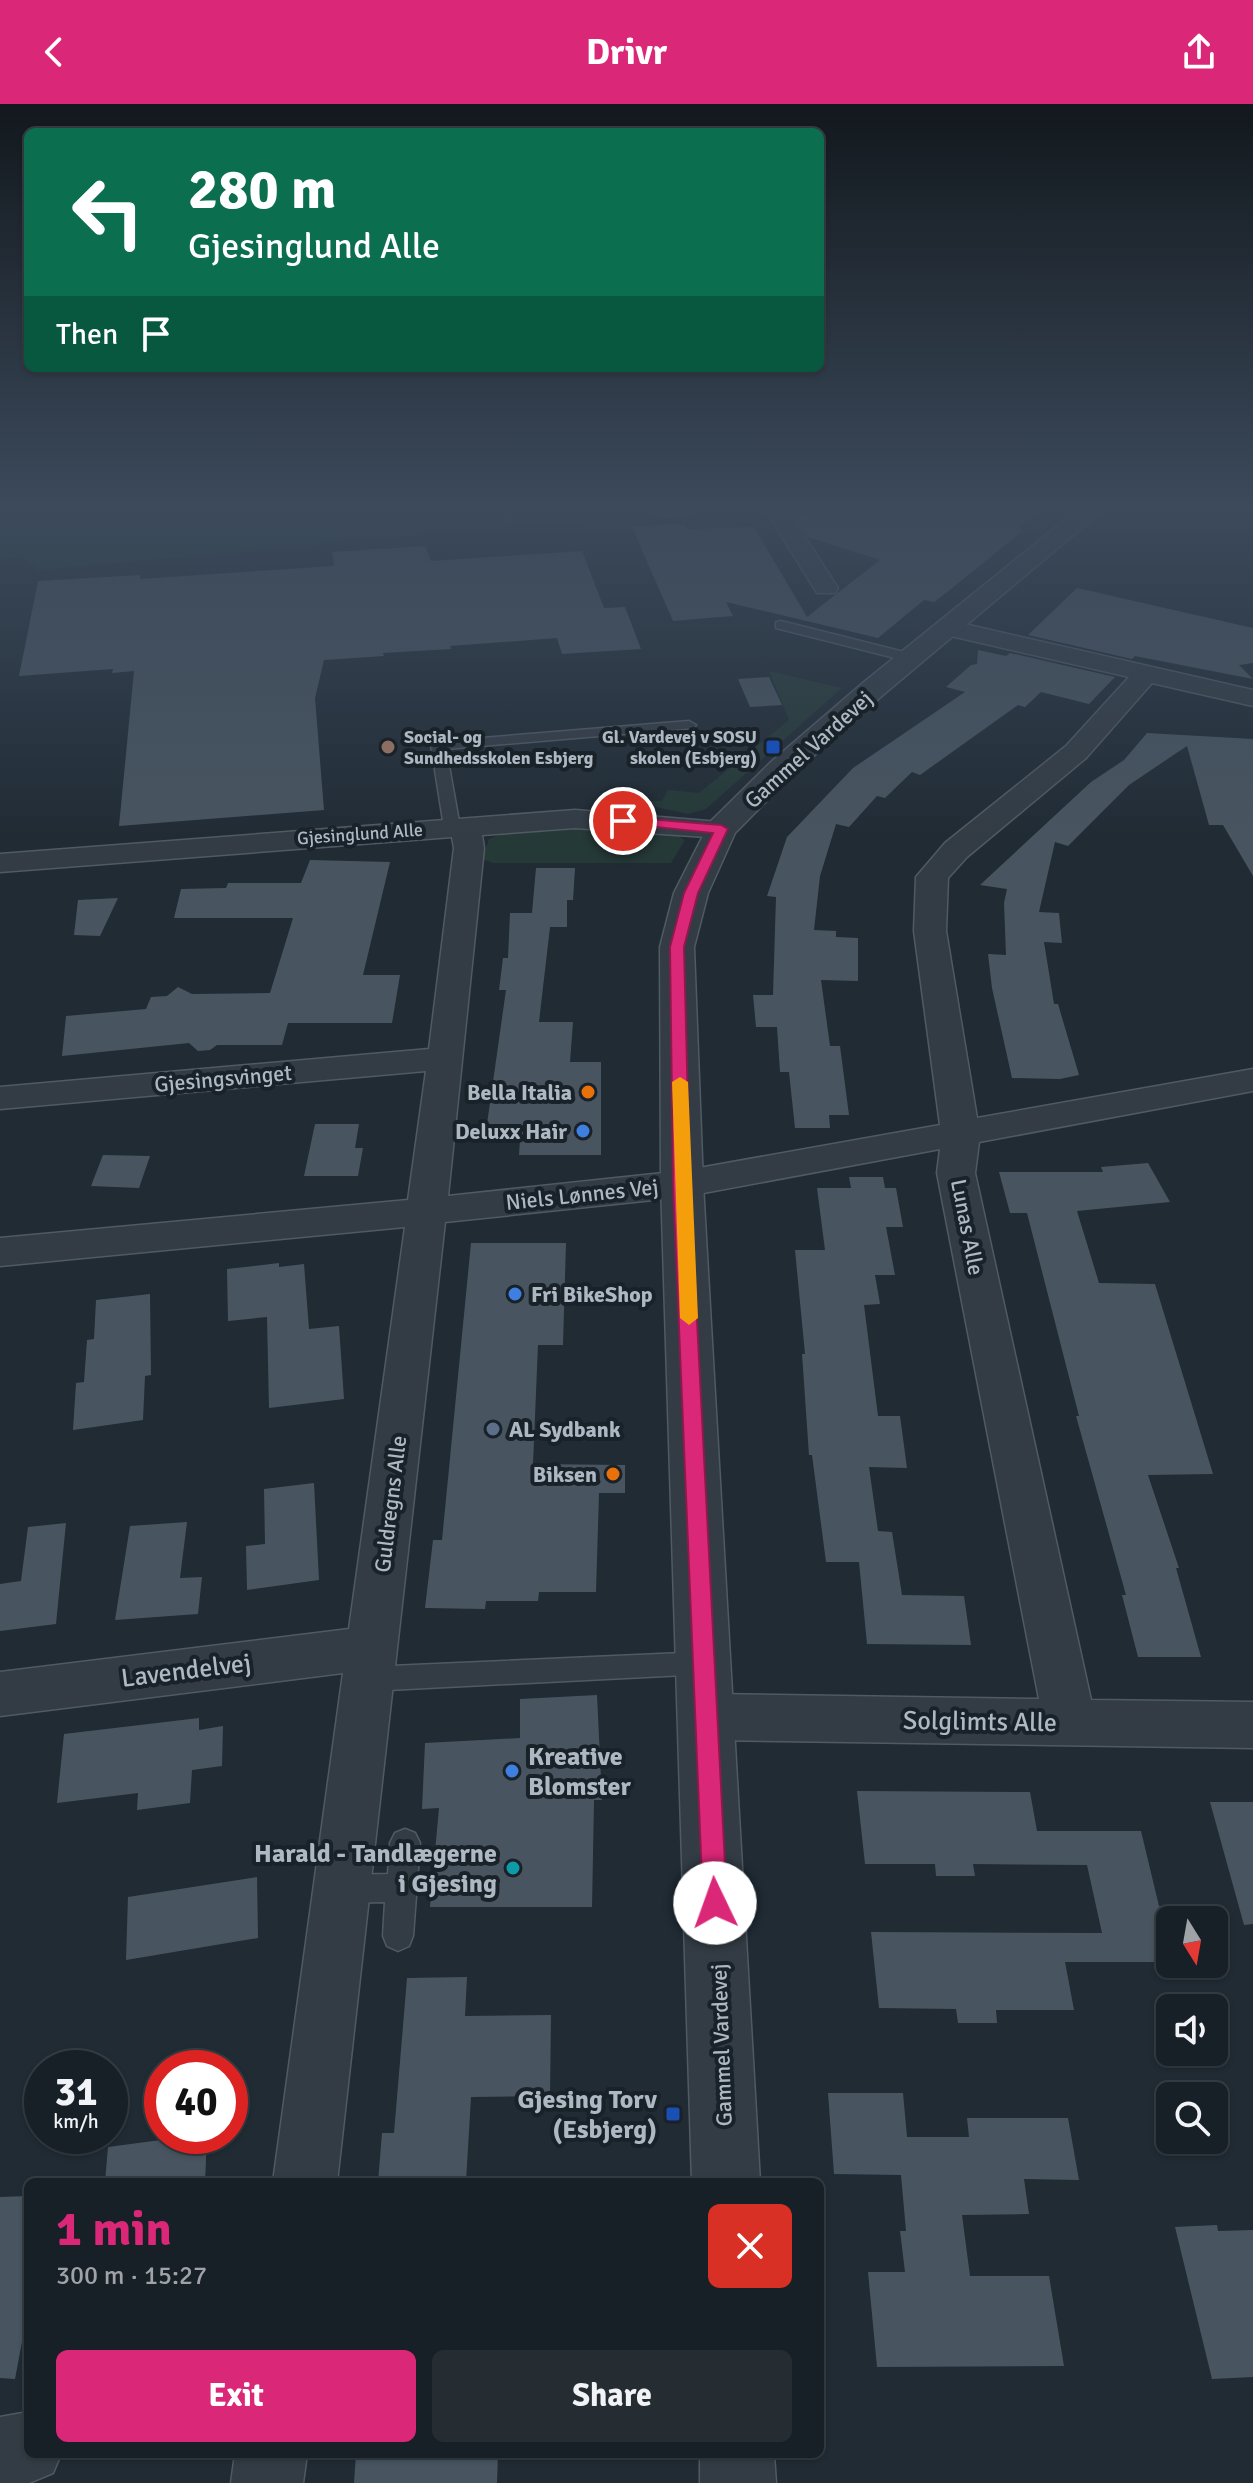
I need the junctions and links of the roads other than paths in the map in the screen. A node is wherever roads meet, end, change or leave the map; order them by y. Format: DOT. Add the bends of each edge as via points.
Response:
graph roads {
  1 [pos="960,617"];
  2 [pos="781,625"];
  3 [pos="947,628"];
  4 [pos="911,658"];
  5 [pos="1147,673"];
  6 [pos="1253,698"];
  7 [pos="689,725"];
  8 [pos="459,827"];
  9 [pos="721,829"];
  10 [pos="0,863"];
  11 [pos="446,1058"];
  12 [pos="1253,1080"];
  13 [pos="0,1098"];
  14 [pos="961,1136"];
  15 [pos="682,1184"];
  16 [pos="427,1212"];
  17 [pos="0,1252"];
  18 [pos="705,1663"];
  19 [pos="370,1665"];
  20 [pos="0,1694"];
  21 [pos="708,1717"];
  22 [pos="1070,1722"];
  23 [pos="1253,1725"];
  24 [pos="405,1843"];
  25 [pos="402,1888"];
  26 [pos="342,1889"];
  27 [pos="398,1936"];
  28 [pos="306,2178"];
  29 [pos="726,2178"];
  30 [pos="24,2449"];
  31 [pos="0,2453"];
  32 [pos="270,2458"];
  33 [pos="737,2458"];
  34 [pos="267,2483"];
  35 [pos="738,2483"];
  1 -- 3 [label="street, Gammel Vardevej"];
  2 -- 4 [label="lane"];
  3 -- 4 [label="street, Gammel Vardevej"];
  3 -- 5 [label="street"];
  4 -- 9 [label="street, Gammel Vardevej" via="782,768"];
  5 -- 6 [label="street"];
  5 -- 14 [label="street, Lunas Alle" via="1076,752 956,850 932,877 930,931"];
  7 -- 8 [label="lane" via="438,745"];
  8 -- 9 [label="street, Gjesinglund Alle" via="575,819"];
  8 -- 10 [label="street, Gjesinglund Alle"];
  8 -- 11 [label="street, Guldregns Alle" via="469,848"];
  9 -- 15 [label="street, Gammel Vardevej" via="691,893 677,947"];
  11 -- 13 [label="street, Gjesingsvinget"];
  11 -- 16 [label="street, Guldregns Alle"];
  12 -- 14 [label="street, Niels Lønnes Vej"];
  14 -- 15 [label="street, Niels Lønnes Vej"];
  14 -- 22 [label="street, Lunas Alle" via="956,1173"];
  15 -- 16 [label="street, Niels Lønnes Vej"];
  15 -- 18 [label="street, Gammel Vardevej"];
  16 -- 17 [label="street, Niels Lønnes Vej"];
  16 -- 19 [label="street, Guldregns Alle"];
  18 -- 19 [label="lane"];
  18 -- 21 [label="street, Gammel Vardevej"];
  19 -- 20 [label="street, Lavendelvej" via="326,1652"];
  19 -- 26 [label="street, Guldregns Alle"];
  21 -- 22 [label="street, Solglimts Alle"];
  21 -- 29 [label="street, Gammel Vardevej"];
  22 -- 23 [label="street, Solglimts Alle"];
  24 -- 25 [label="lane"];
  25 -- 26 [label="lane"];
  25 -- 27 [label="lane"];
  26 -- 28 [label="street, Guldregns Alle"];
  30 -- 31 [label="street"];
  32 -- 34 [label="street"];
  33 -- 35 [label="street"];
}
